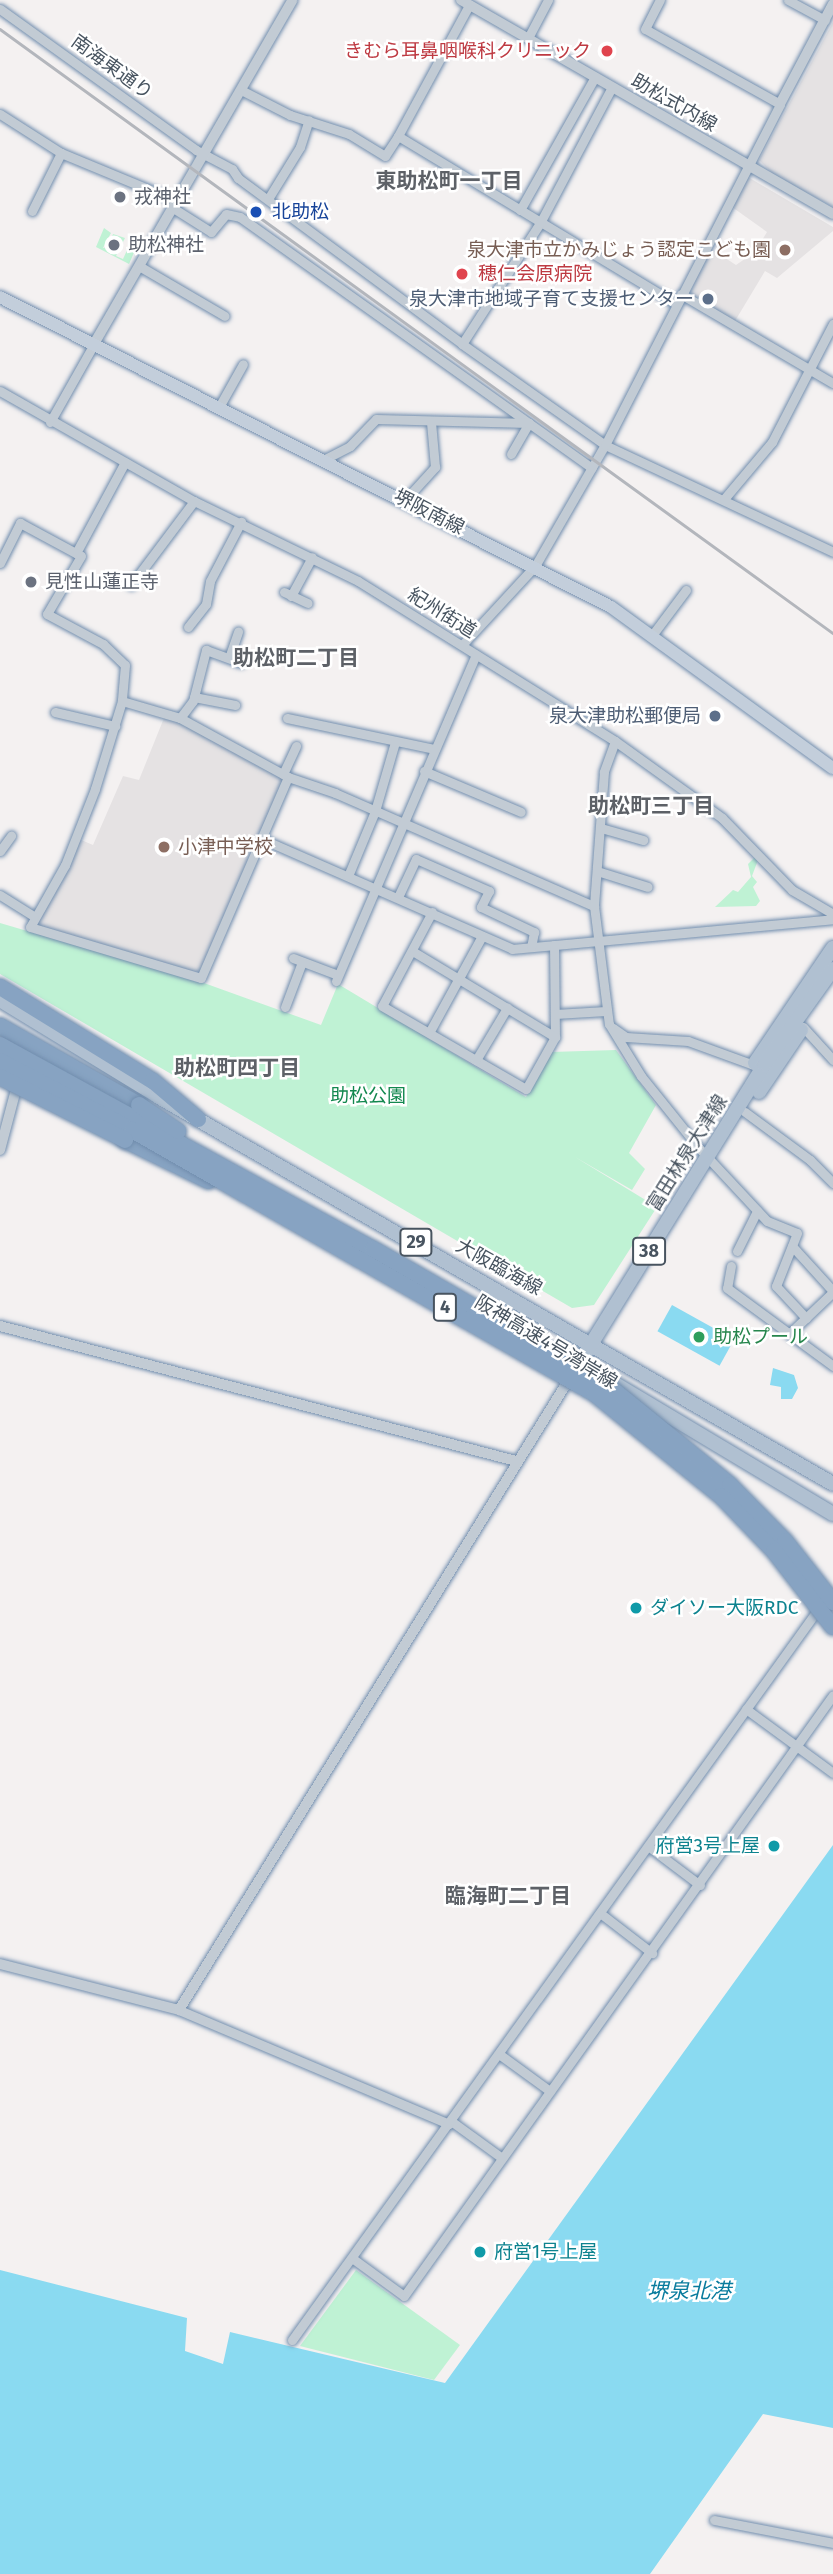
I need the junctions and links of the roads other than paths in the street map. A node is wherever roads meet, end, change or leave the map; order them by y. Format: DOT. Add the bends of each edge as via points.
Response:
graph roads {
  1 [pos="293,0"];
  2 [pos="548,0"];
  3 [pos="660,0"];
  4 [pos="788,0"];
  5 [pos="471,3"];
  6 [pos="0,9"];
  7 [pos="830,13"];
  8 [pos="527,38"];
  9 [pos="595,77"];
  10 [pos="612,87"];
  11 [pos="241,90"];
  12 [pos="780,104"];
  13 [pos="0,114"];
  14 [pos="309,120"];
  15 [pos="398,136"];
  16 [pos="61,153"];
  17 [pos="204,153"];
  18 [pos="746,166"];
  19 [pos="268,199"];
  20 [pos="175,204"];
  21 [pos="32,211"];
  22 [pos="520,211"];
  23 [pos="833,214"];
  24 [pos="540,223"];
  25 [pos="139,266"];
  26 [pos="681,294"];
  27 [pos="0,296"];
  28 [pos="676,304"];
  29 [pos="225,316"];
  30 [pos="833,324"];
  31 [pos="94,344"];
  32 [pos="462,344"];
  33 [pos="243,365"];
  34 [pos="810,370"];
  35 [pos="833,383"];
  36 [pos="0,391"];
  37 [pos="219,407"];
  38 [pos="50,422"];
  39 [pos="431,422"];
  40 [pos="529,423"];
  41 [pos="606,445"];
  42 [pos="511,454"];
  43 [pos="325,459"];
  44 [pos="125,462"];
  45 [pos="592,468"];
  46 [pos="724,499"];
  47 [pos="405,500"];
  48 [pos="194,501"];
  49 [pos="241,522"];
  50 [pos="833,552"];
  51 [pos="76,553"];
  52 [pos="1,557"];
  53 [pos="312,557"];
  54 [pos="535,566"];
  55 [pos="131,585"];
  56 [pos="686,590"];
  57 [pos="308,603"];
  58 [pos="188,627"];
  59 [pos="238,632"];
  60 [pos="653,634"];
  61 [pos="462,645"];
  62 [pos="476,655"];
  63 [pos="229,658"];
  64 [pos="241,663"];
  65 [pos="194,697"];
  66 [pos="122,701"];
  67 [pos="235,705"];
  68 [pos="55,712"];
  69 [pos="180,718"];
  70 [pos="287,718"];
  71 [pos="115,726"];
  72 [pos="615,741"];
  73 [pos="395,742"];
  74 [pos="296,746"];
  75 [pos="434,749"];
  76 [pos="833,768"];
  77 [pos="424,771"];
  78 [pos="285,776"];
  79 [pos="375,811"];
  80 [pos="521,812"];
  81 [pos="401,825"];
  82 [pos="601,828"];
  83 [pos="11,836"];
  84 [pos="262,839"];
  85 [pos="643,840"];
  86 [pos="0,851"];
  87 [pos="597,871"];
  88 [pos="348,876"];
  89 [pos="374,886"];
  90 [pos="648,887"];
  91 [pos="0,895"];
  92 [pos="398,897"];
  93 [pos="593,906"];
  94 [pos="432,912"];
  95 [pos="833,914"];
  96 [pos="34,916"];
  97 [pos="833,919"];
  98 [pos="482,936"];
  99 [pos="597,940"];
  100 [pos="554,945"];
  101 [pos="531,947"];
  102 [pos="833,948"];
  103 [pos="414,952"];
  104 [pos="833,969"];
  105 [pos="460,979"];
  106 [pos="833,985"];
  107 [pos="0,987"];
  108 [pos="0,999"];
  109 [pos="285,1007"];
  110 [pos="507,1009"];
  111 [pos="606,1011"];
  112 [pos="555,1014"];
  113 [pos="609,1024"];
  114 [pos="0,1026"];
  115 [pos="803,1027"];
  116 [pos="430,1031"];
  117 [pos="0,1033"];
  118 [pos="555,1037"];
  119 [pos="0,1045"];
  120 [pos="29,1050"];
  121 [pos="476,1060"];
  122 [pos="833,1060"];
  123 [pos="0,1061"];
  124 [pos="754,1065"];
  125 [pos="0,1075"];
  126 [pos="19,1081"];
  127 [pos="745,1112"];
  128 [pos="198,1119"];
  129 [pos="719,1140"];
  130 [pos="0,1150"];
  131 [pos="708,1156"];
  132 [pos="833,1183"];
  133 [pos="281,1192"];
  134 [pos="757,1211"];
  135 [pos="290,1220"];
  136 [pos="792,1246"];
  137 [pos="373,1249"];
  138 [pos="737,1251"];
  139 [pos="731,1266"];
  140 [pos="833,1291"];
  141 [pos="806,1318"];
  142 [pos="0,1326"];
  143 [pos="790,1333"];
  144 [pos="592,1342"];
  145 [pos="580,1362"];
  146 [pos="833,1366"];
  147 [pos="516,1461"];
  148 [pos="833,1484"];
  149 [pos="833,1514"];
  150 [pos="833,1590"];
  151 [pos="833,1601"];
  152 [pos="816,1612"];
  153 [pos="833,1625"];
  154 [pos="833,1695"];
  155 [pos="746,1709"];
  156 [pos="797,1747"];
  157 [pos="833,1773"];
  158 [pos="648,1846"];
  159 [pos="700,1885"];
  160 [pos="600,1913"];
  161 [pos="652,1953"];
  162 [pos="0,1964"];
  163 [pos="179,2010"];
  164 [pos="499,2054"];
  165 [pos="550,2091"];
  166 [pos="450,2122"];
  167 [pos="502,2158"];
  168 [pos="352,2258"];
  169 [pos="292,2340"];
  170 [pos="714,2520"];
  171 [pos="833,2543"];
  1 -- 11 [label="street"];
  2 -- 8 [label="street"];
  3 -- 12 [label="street" via="645,29"];
  4 -- 7 [label="street"];
  5 -- 8 [label="street, 助松式内線"];
  5 -- 15 [label="street"];
  6 -- 17 [label="street, 南海東通り"];
  7 -- 12 [label="street"];
  8 -- 9 [label="street, 助松式内線"];
  9 -- 10 [label="street, 助松式内線"];
  9 -- 22 [label="street"];
  10 -- 18 [label="street, 助松式内線"];
  10 -- 24 [label="street"];
  11 -- 14 [label="street"];
  11 -- 17 [label="street"];
  12 -- 18 [label="street"];
  13 -- 16 [label="street"];
  14 -- 15 [label="street" via="349,134 385,156"];
  14 -- 19 [label="street" via="300,147"];
  15 -- 22 [label="street"];
  16 -- 20 [label="street"];
  16 -- 21 [label="street"];
  17 -- 19 [label="street, 南海東通り"];
  17 -- 20 [label="street"];
  18 -- 23 [label="street, 助松式内線"];
  18 -- 26 [label="street"];
  19 -- 32 [label="street, 南海東通り"];
  20 -- 25 [label="street"];
  20 -- 40 [label="street" via="211,232 223,216 240,217"];
  22 -- 24 [label="street"];
  24 -- 28 [label="street"];
  24 -- 32 [label="street"];
  25 -- 29 [label="street"];
  25 -- 31 [label="street"];
  26 -- 28 [label="street"];
  26 -- 34 [label="street"];
  27 -- 31 [label="main road, 堺阪南線"];
  28 -- 41 [label="street"];
  30 -- 34 [label="street"];
  31 -- 37 [label="main road, 堺阪南線"];
  31 -- 38 [label="street"];
  32 -- 41 [label="street, 南海東通り"];
  33 -- 37 [label="street"];
  34 -- 35 [label="street"];
  34 -- 46 [label="street" via="772,442"];
  36 -- 38 [label="street, 紀州街道"];
  37 -- 43 [label="main road, 堺阪南線"];
  38 -- 44 [label="street, 紀州街道"];
  39 -- 40 [label="street"];
  39 -- 43 [label="street" via="376,419 350,446"];
  39 -- 47 [label="street" via="435,467"];
  40 -- 42 [label="street"];
  40 -- 45 [label="street"];
  41 -- 45 [label="street"];
  41 -- 46 [label="street, 南海東通り"];
  43 -- 47 [label="main road, 堺阪南線"];
  44 -- 48 [label="street, 紀州街道"];
  44 -- 51 [label="street"];
  45 -- 54 [label="street"];
  46 -- 50 [label="street, 南海東通り"];
  47 -- 54 [label="main road, 堺阪南線"];
  48 -- 49 [label="street, 紀州街道"];
  48 -- 55 [label="street"];
  49 -- 53 [label="street, 紀州街道"];
  49 -- 58 [label="street" via="210,580 206,604"];
  51 -- 52 [label="street" via="20,523"];
  51 -- 66 [label="street" via="81,556 47,614 120,656 125,665"];
  53 -- 57 [label="street" via="288,594"];
  53 -- 61 [label="street, 紀州街道"];
  54 -- 60 [label="main road, 堺阪南線"];
  54 -- 61 [label="street"];
  56 -- 60 [label="street"];
  59 -- 63 [label="street"];
  60 -- 76 [label="main road, 堺阪南線"];
  61 -- 62 [label="street, 紀州街道"];
  62 -- 72 [label="street, 紀州街道"];
  62 -- 75 [label="street"];
  63 -- 64 [label="street"];
  63 -- 65 [label="street" via="206,650"];
  65 -- 67 [label="street"];
  65 -- 69 [label="street"];
  66 -- 69 [label="street"];
  66 -- 71 [label="street"];
  68 -- 71 [label="street"];
  69 -- 78 [label="street"];
  70 -- 73 [label="street"];
  71 -- 96 [label="street" via="65,865"];
  72 -- 82 [label="street" via="604,772"];
  72 -- 95 [label="street, 紀州街道" via="722,818 792,890"];
  73 -- 75 [label="street"];
  73 -- 79 [label="street"];
  74 -- 78 [label="street"];
  75 -- 77 [label="street"];
  77 -- 80 [label="street"];
  77 -- 81 [label="street"];
  78 -- 79 [label="street"];
  78 -- 84 [label="street"];
  79 -- 81 [label="street"];
  79 -- 88 [label="street"];
  81 -- 89 [label="street"];
  81 -- 93 [label="street"];
  82 -- 85 [label="street"];
  82 -- 87 [label="street"];
  83 -- 86 [label="street"];
  84 -- 88 [label="street"];
  84 -- 96 [label="street" via="201,978 30,927"];
  87 -- 90 [label="street"];
  87 -- 93 [label="street"];
  88 -- 89 [label="street"];
  89 -- 92 [label="street"];
  89 -- 109 [label="street" via="337,978 298,960"];
  91 -- 96 [label="street"];
  92 -- 94 [label="street"];
  92 -- 101 [label="street" via="416,859 489,891 481,907 534,932"];
  93 -- 99 [label="street"];
  94 -- 98 [label="street"];
  94 -- 103 [label="street"];
  97 -- 99 [label="street"];
  98 -- 101 [label="street" via="512,948"];
  98 -- 105 [label="street"];
  99 -- 100 [label="street"];
  99 -- 111 [label="street"];
  100 -- 101 [label="street"];
  100 -- 112 [label="street"];
  102 -- 124 [label="main road, 38"];
  103 -- 105 [label="street"];
  103 -- 116 [label="street" via="383,1006"];
  104 -- 129 [label="main road, 富田林泉大津線 / 38"];
  105 -- 110 [label="street"];
  105 -- 116 [label="street"];
  106 -- 115 [label="main road, 38"];
  107 -- 128 [label="highway" via="172,1094"];
  108 -- 128 [label="main road, 大阪臨海線 / 29"];
  110 -- 118 [label="street"];
  110 -- 121 [label="street"];
  111 -- 112 [label="street"];
  111 -- 113 [label="street"];
  112 -- 118 [label="street"];
  113 -- 124 [label="street" via="626,1037 688,1041"];
  113 -- 131 [label="street" via="641,1076"];
  114 -- 137 [label="highway, bridge"];
  115 -- 122 [label="street"];
  115 -- 127 [label="main road, 38"];
  116 -- 121 [label="street"];
  117 -- 120 [label="main road, 29"];
  118 -- 121 [label="street" via="526,1089"];
  119 -- 137 [label="highway, 阪神高速4号湾岸線 / 4, bridge"];
  120 -- 126 [label="street"];
  120 -- 133 [label="main road, 29"];
  123 -- 135 [label="highway, 阪神高速4号湾岸線 / 4, bridge"];
  124 -- 129 [label="main road, 38" via="729,1107"];
  125 -- 126 [label="highway, bridge"];
  125 -- 135 [label="highway, bridge"];
  126 -- 130 [label="street"];
  126 -- 133 [label="main road" via="122,1134 187,1157 240,1186"];
  127 -- 129 [label="main road, 38" via="730,1135"];
  127 -- 132 [label="street"];
  128 -- 144 [label="main road, 大阪臨海線 / 29"];
  129 -- 131 [label="main road, 富田林泉大津線 / 38"];
  131 -- 134 [label="street"];
  131 -- 144 [label="main road, 富田林泉大津線 / 38"];
  133 -- 145 [label="main road, 29"];
  134 -- 136 [label="street" via="766,1222 797,1233"];
  134 -- 138 [label="street"];
  135 -- 153 [label="highway, 阪神高速4号湾岸線 / 4, bridge" via="562,1373 627,1416 748,1523"];
  136 -- 140 [label="street"];
  136 -- 141 [label="street" via="776,1286"];
  137 -- 151 [label="highway, 阪神高速4号湾岸線 / 4, bridge" via="638,1406 759,1514"];
  139 -- 143 [label="street" via="727,1288"];
  140 -- 141 [label="street"];
  141 -- 143 [label="street"];
  142 -- 147 [label="street"];
  143 -- 146 [label="street"];
  144 -- 145 [label="main road, 富田林泉大津線 / 38"];
  144 -- 148 [label="main road, 大阪臨海線 / 29"];
  145 -- 147 [label="street"];
  145 -- 149 [label="main road, 29"];
  147 -- 163 [label="street"];
  150 -- 152 [label="street"];
  152 -- 153 [label="street"];
  152 -- 155 [label="street"];
  154 -- 156 [label="street"];
  155 -- 156 [label="street"];
  155 -- 158 [label="street"];
  156 -- 157 [label="street"];
  156 -- 159 [label="street"];
  158 -- 159 [label="street"];
  158 -- 160 [label="street"];
  159 -- 161 [label="street"];
  160 -- 161 [label="street"];
  160 -- 164 [label="street"];
  161 -- 165 [label="street"];
  162 -- 163 [label="street"];
  163 -- 166 [label="street"];
  164 -- 165 [label="street"];
  164 -- 166 [label="street"];
  165 -- 167 [label="street"];
  166 -- 167 [label="street"];
  166 -- 168 [label="street"];
  167 -- 168 [label="street" via="404,2296"];
  168 -- 169 [label="street"];
  170 -- 171 [label="street"];
}
